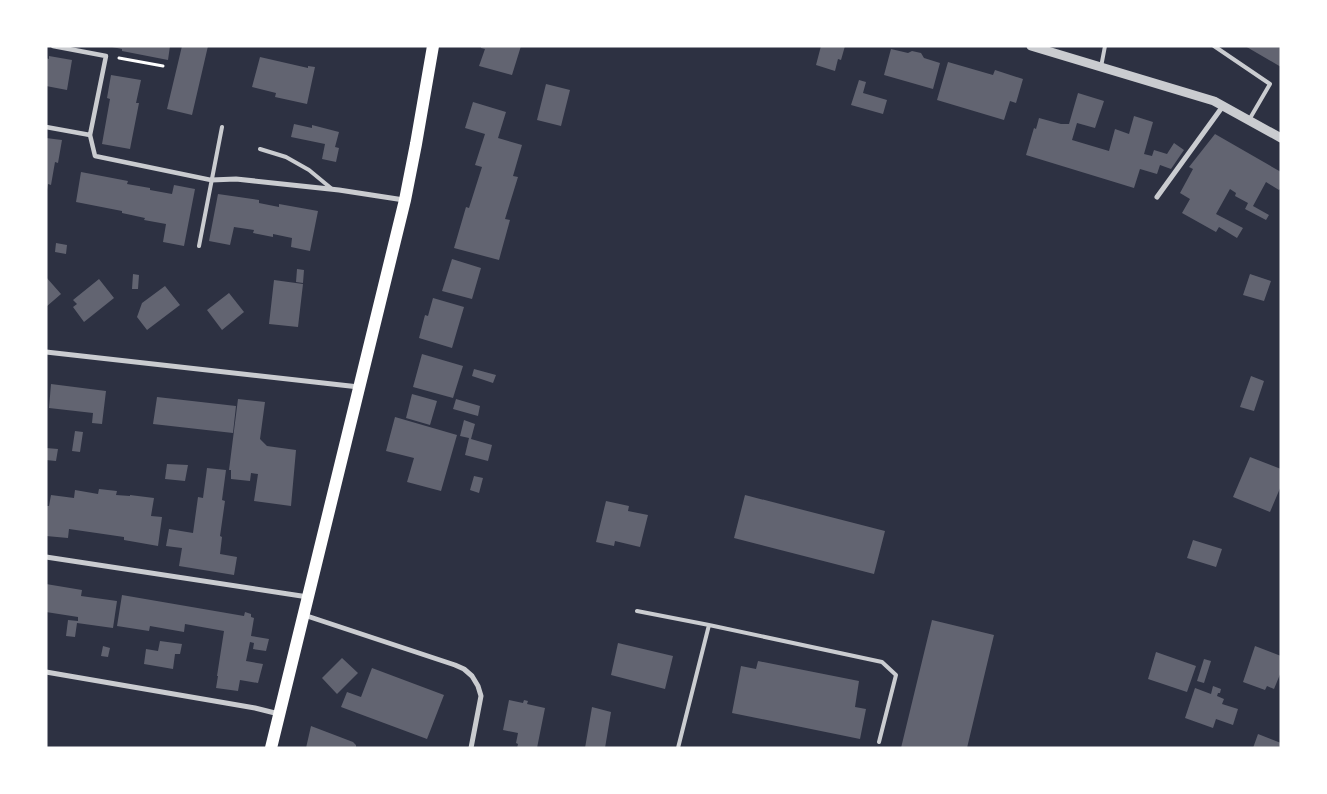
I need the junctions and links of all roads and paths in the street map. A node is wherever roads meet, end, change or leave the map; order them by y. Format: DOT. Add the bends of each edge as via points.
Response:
graph roads {
  1 [pos="53,46"];
  2 [pos="433,46"];
  3 [pos="1031,46"];
  4 [pos="1105,46"];
  5 [pos="1214,46"];
  6 [pos="106,56"];
  7 [pos="163,66"];
  8 [pos="1101,67"];
  9 [pos="1223,106"];
  10 [pos="1249,120"];
  11 [pos="46,127"];
  12 [pos="222,127"];
  13 [pos="90,134"];
  14 [pos="1281,138"];
  15 [pos="260,150"];
  16 [pos="212,180"];
  17 [pos="332,189"];
  18 [pos="1157,197"];
  19 [pos="405,200"];
  20 [pos="199,246"];
  21 [pos="46,352"];
  22 [pos="359,388"];
  23 [pos="46,556"];
  24 [pos="308,597"];
  25 [pos="637,611"];
  26 [pos="304,615"];
  27 [pos="709,625"];
  28 [pos="46,672"];
  29 [pos="280,714"];
  30 [pos="879,742"];
  31 [pos="271,748"];
  32 [pos="471,748"];
  33 [pos="678,748"];
  1 -- 6 [label="street"];
  2 -- 19 [label="main road"];
  3 -- 8 [label="street"];
  4 -- 8 [label="lane"];
  5 -- 10 [label="lane" via="1270,84"];
  6 -- 7 [label="path"];
  6 -- 13 [label="street"];
  8 -- 9 [label="street"];
  9 -- 10 [label="street"];
  9 -- 18 [label="street"];
  10 -- 14 [label="street"];
  11 -- 13 [label="street"];
  12 -- 16 [label="lane"];
  13 -- 16 [label="street" via="95,156"];
  15 -- 17 [label="lane" via="286,156 310,170"];
  16 -- 17 [label="street" via="236,179"];
  16 -- 20 [label="lane"];
  17 -- 19 [label="street"];
  19 -- 22 [label="main road"];
  21 -- 22 [label="street"];
  22 -- 24 [label="main road"];
  23 -- 24 [label="street"];
  24 -- 26 [label="main road"];
  25 -- 27 [label="lane"];
  26 -- 29 [label="main road"];
  26 -- 32 [label="street" via="464,669 475,681 481,696"];
  27 -- 30 [label="lane" via="882,662 896,675"];
  27 -- 33 [label="lane"];
  28 -- 29 [label="street"];
  29 -- 31 [label="main road"];
}
